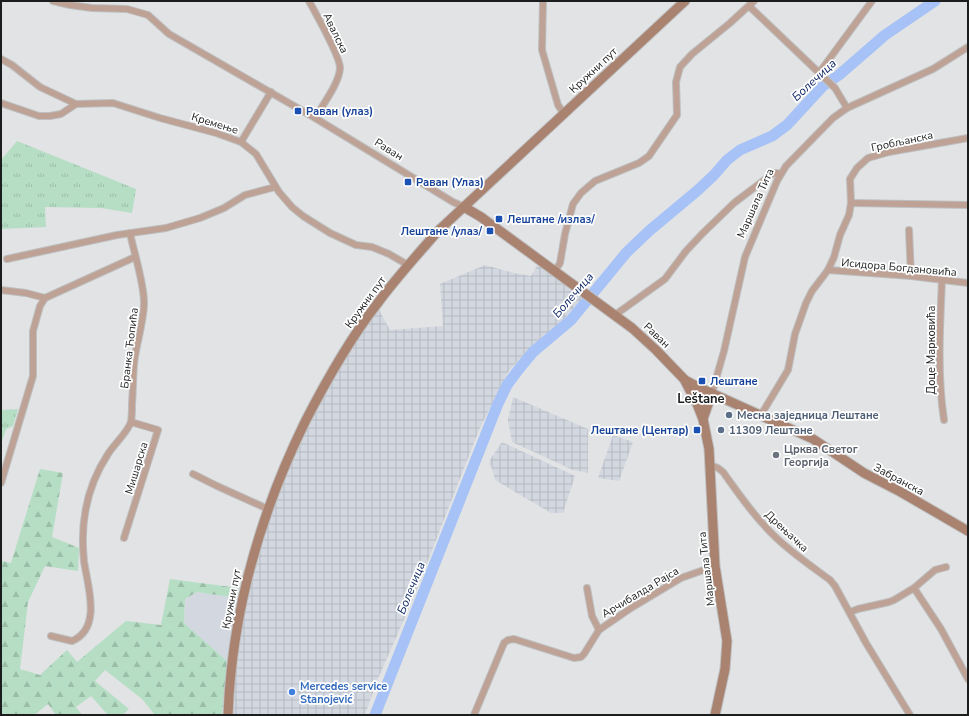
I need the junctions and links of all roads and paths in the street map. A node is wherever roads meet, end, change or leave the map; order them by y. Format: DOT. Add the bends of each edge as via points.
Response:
graph roads {
  1 [pos="52,1"];
  2 [pos="309,1"];
  3 [pos="543,1"];
  4 [pos="685,1"];
  5 [pos="754,1"];
  6 [pos="872,1"];
  7 [pos="749,6"];
  8 [pos="968,48"];
  9 [pos="1,59"];
  10 [pos="818,73"];
  11 [pos="271,92"];
  12 [pos="1,103"];
  13 [pos="76,104"];
  14 [pos="847,108"];
  15 [pos="564,114"];
  16 [pos="315,118"];
  17 [pos="968,138"];
  18 [pos="241,142"];
  19 [pos="780,174"];
  20 [pos="275,187"];
  21 [pos="851,203"];
  22 [pos="968,205"];
  23 [pos="464,207"];
  24 [pos="909,230"];
  25 [pos="130,233"];
  26 [pos="135,256"];
  27 [pos="7,259"];
  28 [pos="408,264"];
  29 [pos="828,270"];
  30 [pos="555,271"];
  31 [pos="911,276"];
  32 [pos="942,280"];
  33 [pos="968,283"];
  34 [pos="1,290"];
  35 [pos="45,298"];
  36 [pos="615,315"];
  37 [pos="684,379"];
  38 [pos="712,393"];
  39 [pos="761,415"];
  40 [pos="703,419"];
  41 [pos="944,420"];
  42 [pos="131,422"];
  43 [pos="710,465"];
  44 [pos="193,474"];
  45 [pos="1,483"];
  46 [pos="268,509"];
  47 [pos="968,531"];
  48 [pos="124,538"];
  49 [pos="715,566"];
  50 [pos="946,567"];
  51 [pos="587,588"];
  52 [pos="914,588"];
  53 [pos="850,612"];
  54 [pos="599,630"];
  55 [pos="51,636"];
  56 [pos="968,679"];
  57 [pos="228,715"];
  58 [pos="474,715"];
  59 [pos="715,715"];
  60 [pos="910,715"];
  1 -- 11 [label="street, Раван" via="92,8 127,9 148,15 174,38"];
  2 -- 16 [label="street, Авалска" via="337,55 340,69 334,86"];
  3 -- 15 [label="street" via="542,50 558,105"];
  4 -- 15 [label="street, Кружни пут"];
  5 -- 7 [label="street"];
  6 -- 10 [label="street"];
  7 -- 10 [label="street"];
  7 -- 30 [label="street" via="680,67 676,82 677,115 649,156 639,163 595,181 581,193 573,204 560,263"];
  8 -- 14 [label="street, Маршала Тита" via="932,69"];
  9 -- 13 [label="street" via="40,87"];
  10 -- 14 [label="street" via="837,91"];
  11 -- 16 [label="street, Раван"];
  11 -- 18 [label="street"];
  12 -- 13 [label="street, Кремење" via="39,116 61,114"];
  13 -- 18 [label="street, Кремење" via="113,102"];
  14 -- 19 [label="street, Маршала Тита" via="792,158"];
  15 -- 23 [label="street, Кружни пут"];
  16 -- 23 [label="street, Раван"];
  17 -- 21 [label="street, Гробљанска" via="889,152 865,159 850,179"];
  18 -- 20 [label="street, Кремење" via="256,154"];
  19 -- 36 [label="street" via="771,175 734,203 702,233 665,279"];
  19 -- 38 [label="street, Маршала Тита" via="745,257"];
  20 -- 25 [label="street" via="245,195 224,208 200,218 166,228"];
  20 -- 28 [label="street, Кремење" via="298,212 325,230 356,244 389,254"];
  21 -- 22 [label="street"];
  21 -- 29 [label="street, Гробљанска" via="849,215"];
  23 -- 28 [label="street, Кружни пут"];
  23 -- 30 [label="street, Раван"];
  24 -- 31 [label="street"];
  25 -- 26 [label="street, Бранка Ћопића"];
  25 -- 27 [label="street"];
  26 -- 35 [label="street"];
  26 -- 42 [label="street, Бранка Ћопића" via="144,305 134,363"];
  28 -- 46 [label="street, Кружни пут" via="362,324 322,389 291,452"];
  29 -- 31 [label="street, Исидора Богдановића"];
  29 -- 39 [label="street, Гробљанска" via="806,303 795,334 790,367"];
  30 -- 36 [label="street, Раван"];
  31 -- 32 [label="street, Исидора Богдановића"];
  32 -- 33 [label="street, Исидора Богдановића"];
  32 -- 41 [label="street, Доце Марковића" via="939,335 941,404"];
  34 -- 35 [label="street"];
  35 -- 45 [label="street" via="33,330 33,376"];
  36 -- 37 [label="street, Раван" via="656,350"];
  37 -- 38 [label="street, Раван"];
  37 -- 40 [label="street, Раван"];
  38 -- 39 [label="street, Забранска"];
  38 -- 40 [label="street"];
  39 -- 47 [label="street, Забранска" via="813,439 864,473"];
  40 -- 43 [label="street, Маршала Тита"];
  42 -- 48 [label="street, Мишарска" via="158,430"];
  42 -- 55 [label="street" via="104,460 85,512 82,543 91,594 87,625 72,641"];
  43 -- 49 [label="street, Маршала Тита"];
  43 -- 53 [label="street, Дрењачка" via="723,472 763,524 789,550 833,583"];
  44 -- 46 [label="street"];
  46 -- 57 [label="street, Кружни пут" via="244,588 233,650"];
  49 -- 54 [label="street, Арчибалда Рајса" via="668,584"];
  49 -- 59 [label="street, Маршала Тита" via="727,641 725,669"];
  50 -- 52 [label="street" via="935,570"];
  51 -- 54 [label="street" via="592,616"];
  52 -- 53 [label="street" via="889,602"];
  52 -- 56 [label="street" via="942,629"];
  53 -- 60 [label="street, Дрењачка"];
  54 -- 58 [label="street, Арчибалда Рајса" via="588,650 577,658 508,640"];
}
